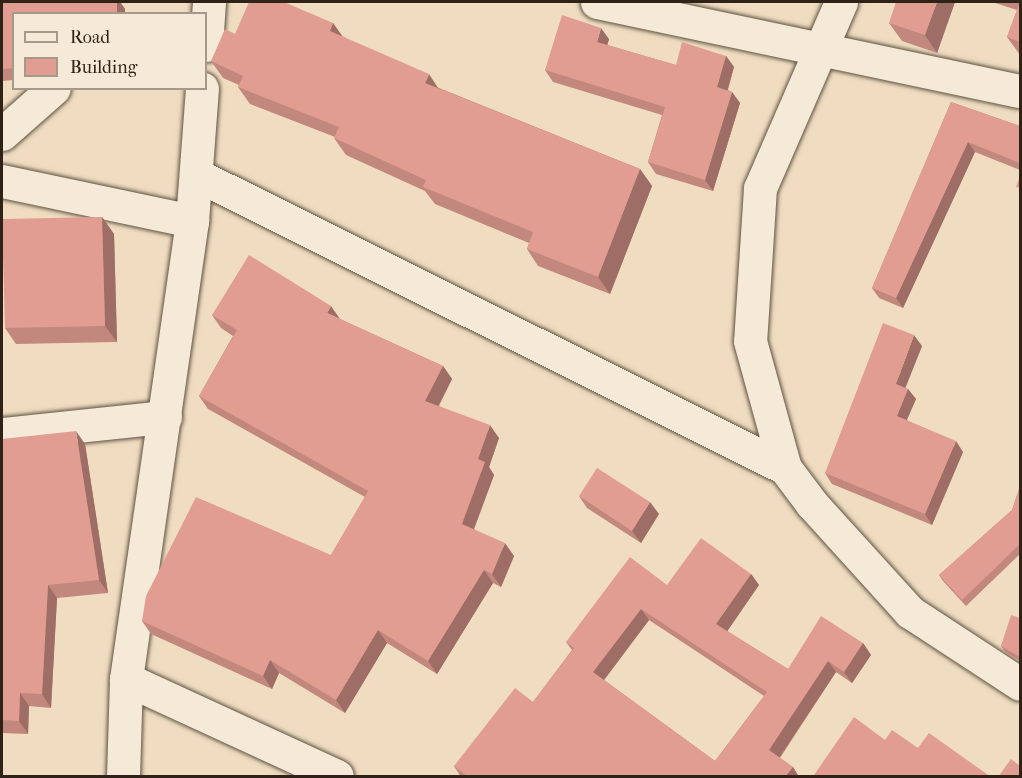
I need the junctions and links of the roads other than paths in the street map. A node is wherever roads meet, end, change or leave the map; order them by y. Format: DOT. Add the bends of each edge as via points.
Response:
graph roads {
  1 [pos="209,2"];
  2 [pos="597,2"];
  3 [pos="842,2"];
  4 [pos="207,31"];
  5 [pos="820,49"];
  6 [pos="52,90"];
  7 [pos="202,90"];
  8 [pos="1020,91"];
  9 [pos="2,134"];
  10 [pos="196,176"];
  11 [pos="2,181"];
  12 [pos="192,220"];
  13 [pos="165,417"];
  14 [pos="2,434"];
  15 [pos="785,468"];
  16 [pos="126,679"];
  17 [pos="1020,684"];
  18 [pos="123,777"];
  19 [pos="337,777"];
  1 -- 4 [label="street"];
  2 -- 5 [label="street"];
  3 -- 5 [label="street"];
  5 -- 8 [label="street"];
  5 -- 15 [label="street" via="760,188 750,341"];
  6 -- 9 [label="street"];
  7 -- 10 [label="street"];
  10 -- 12 [label="street"];
  10 -- 15 [label="street"];
  11 -- 12 [label="street"];
  12 -- 13 [label="street"];
  13 -- 14 [label="street"];
  13 -- 16 [label="street"];
  15 -- 17 [label="street" via="910,612"];
  16 -- 18 [label="street"];
  16 -- 19 [label="street"];
}
